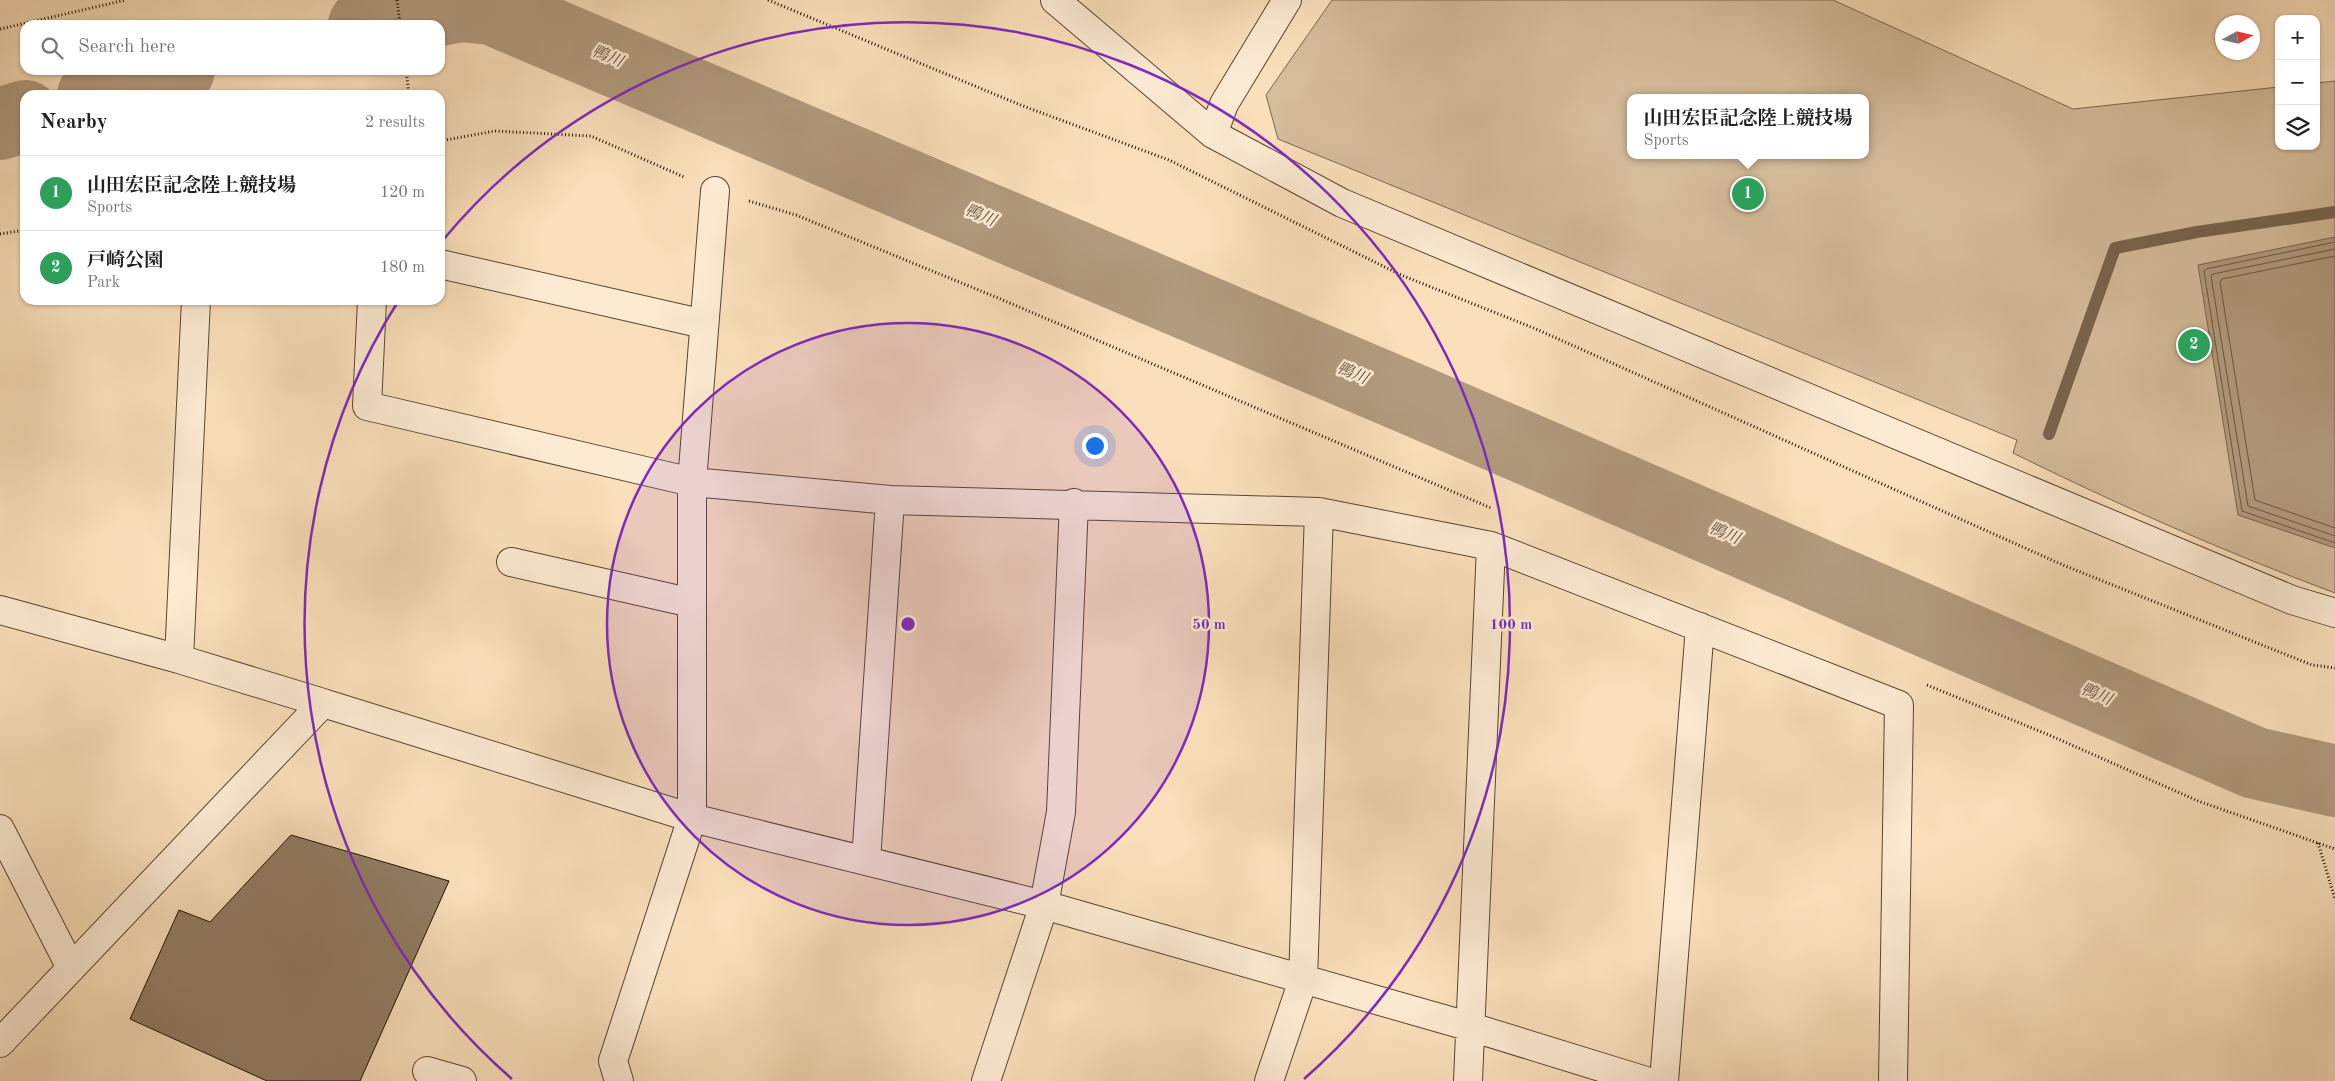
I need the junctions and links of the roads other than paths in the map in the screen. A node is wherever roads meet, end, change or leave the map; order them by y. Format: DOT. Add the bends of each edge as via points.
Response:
graph roads {
  1 [pos="1055,0"];
  2 [pos="1287,0"];
  3 [pos="1213,134"];
  4 [pos="715,191"];
  5 [pos="445,265"];
  6 [pos="196,305"];
  7 [pos="372,305"];
  8 [pos="704,324"];
  9 [pos="692,482"];
  10 [pos="890,500"];
  11 [pos="1074,503"];
  12 [pos="1319,512"];
  13 [pos="1491,546"];
  14 [pos="511,562"];
  15 [pos="692,603"];
  16 [pos="0,610"];
  17 [pos="2335,613"];
  18 [pos="1700,627"];
  19 [pos="179,659"];
  20 [pos="323,703"];
  21 [pos="692,818"];
  22 [pos="0,829"];
  23 [pos="866,861"];
  24 [pos="1044,905"];
  25 [pos="71,968"];
  26 [pos="1303,980"];
  27 [pos="1471,1027"];
  28 [pos="0,1043"];
  29 [pos="426,1071"];
  30 [pos="462,1081"];
  31 [pos="619,1081"];
  32 [pos="986,1081"];
  33 [pos="1269,1081"];
  34 [pos="1468,1081"];
  35 [pos="1646,1081"];
  36 [pos="1664,1081"];
  37 [pos="1892,1081"];
  1 -- 3 [label="street"];
  2 -- 3 [label="street" via="1224,104"];
  3 -- 17 [label="street" via="1342,203 2292,600"];
  4 -- 8 [label="street"];
  5 -- 8 [label="street"];
  6 -- 19 [label="street"];
  7 -- 9 [label="street" via="367,406"];
  8 -- 9 [label="street"];
  9 -- 10 [label="street"];
  9 -- 15 [label="street"];
  10 -- 11 [label="street"];
  10 -- 23 [label="street"];
  11 -- 12 [label="street"];
  11 -- 24 [label="street" via="1060,812"];
  12 -- 13 [label="street"];
  12 -- 26 [label="street"];
  13 -- 18 [label="street"];
  13 -- 27 [label="street"];
  14 -- 15 [label="street"];
  15 -- 21 [label="street"];
  16 -- 19 [label="street"];
  18 -- 36 [label="street"];
  18 -- 37 [label="street" via="1899,705"];
  19 -- 20 [label="street"];
  20 -- 21 [label="street"];
  20 -- 25 [label="street"];
  21 -- 23 [label="street"];
  21 -- 31 [label="street" via="614,1061"];
  22 -- 25 [label="street"];
  23 -- 24 [label="street"];
  24 -- 26 [label="street"];
  24 -- 32 [label="street"];
  25 -- 28 [label="street"];
  26 -- 27 [label="street"];
  26 -- 33 [label="street"];
  27 -- 34 [label="street"];
  27 -- 35 [label="street"];
  29 -- 30 [label="street"];
}
